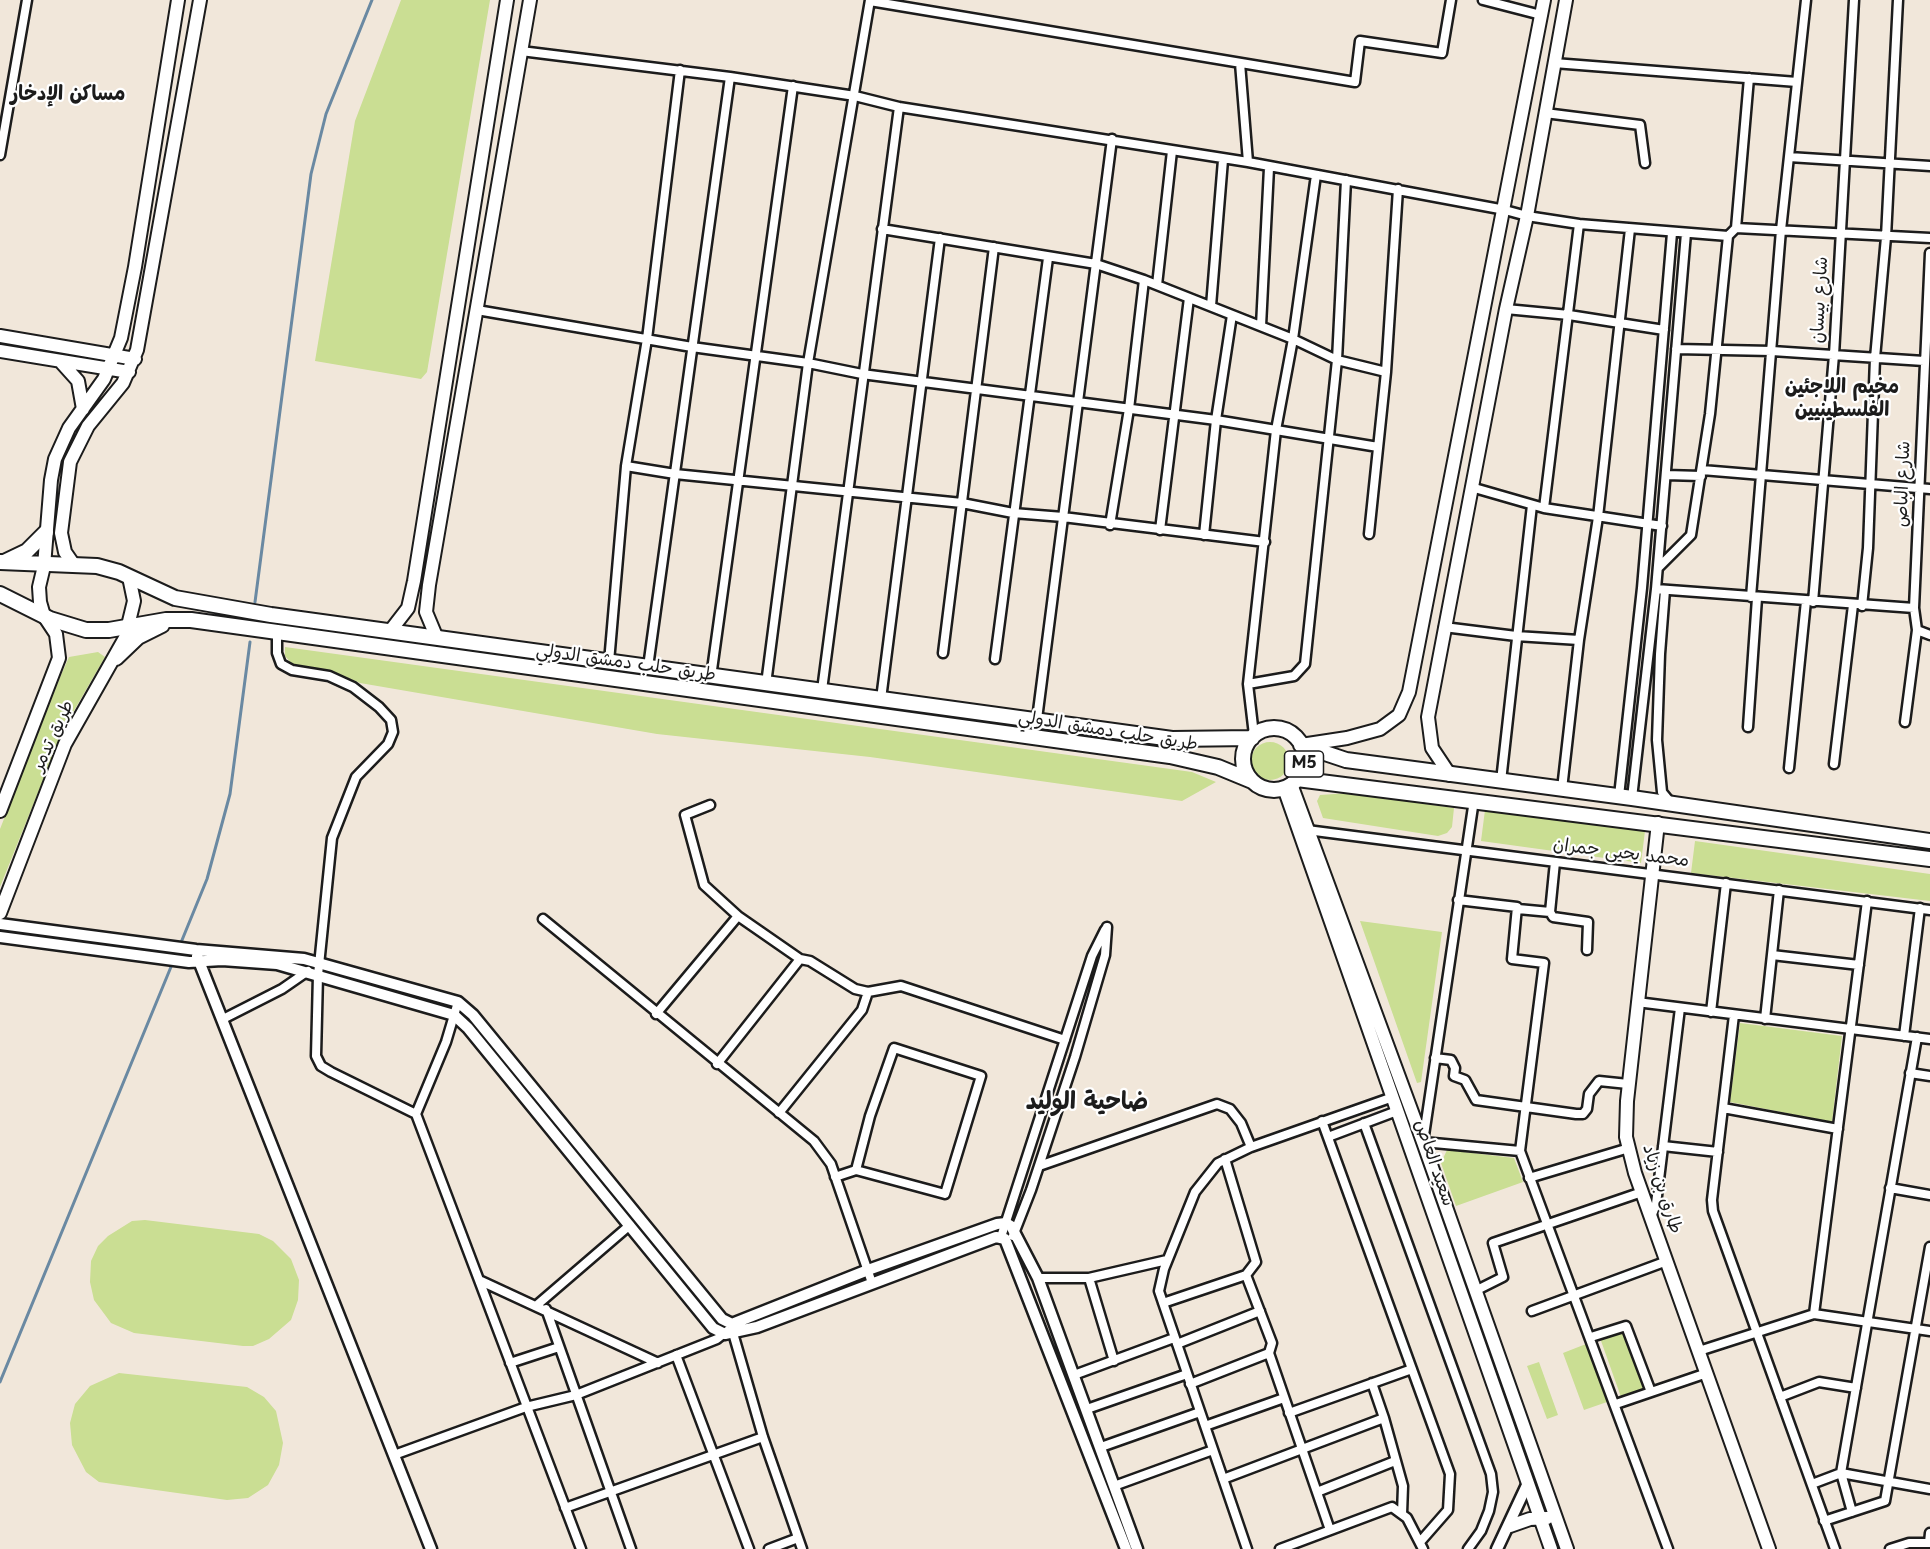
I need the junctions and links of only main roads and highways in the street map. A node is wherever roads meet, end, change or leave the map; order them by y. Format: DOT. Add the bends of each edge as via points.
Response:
graph roads {
  1 [pos="178,0"];
  2 [pos="200,0"];
  3 [pos="507,0"];
  4 [pos="530,0"];
  5 [pos="1544,0"];
  6 [pos="1566,0"];
  7 [pos="0,336"];
  8 [pos="120,338"];
  9 [pos="0,351"];
  10 [pos="92,351"];
  11 [pos="116,355"];
  12 [pos="135,359"];
  13 [pos="59,361"];
  14 [pos="110,369"];
  15 [pos="129,372"];
  16 [pos="83,409"];
  17 [pos="46,532"];
  18 [pos="1,563"];
  19 [pos="74,565"];
  20 [pos="44,566"];
  21 [pos="129,577"];
  22 [pos="0,594"];
  23 [pos="44,616"];
  24 [pos="178,619"];
  25 [pos="129,627"];
  26 [pos="391,630"];
  27 [pos="436,636"];
  28 [pos="116,658"];
  29 [pos="1253,736"];
  30 [pos="1301,745"];
  31 [pos="1450,775"];
  32 [pos="1252,781"];
  33 [pos="1291,784"];
  34 [pos="0,811"];
  35 [pos="1658,823"];
  36 [pos="1930,840"];
  37 [pos="1930,859"];
  38 [pos="0,913"];
  39 [pos="1540,1518"];
  40 [pos="1557,1520"];
  41 [pos="1510,1526"];
  42 [pos="1551,1549"];
  43 [pos="1567,1549"];
  44 [pos="1769,1549"];
  1 -- 8 [label="main road, طريق تدمر"];
  2 -- 12 [label="main road"];
  3 -- 26 [label="main road" via="414,581 408,608"];
  4 -- 27 [label="main road" via="426,612"];
  5 -- 30 [label="main road" via="1409,692 1399,716 1380,729"];
  6 -- 31 [label="main road" via="1428,717 1432,748"];
  7 -- 10 [label="main road"];
  8 -- 10 [label="main road"];
  8 -- 11 [label="main road, طريق تدمر"];
  9 -- 13 [label="main road"];
  10 -- 11 [label="main road"];
  11 -- 12 [label="main road"];
  11 -- 14 [label="main road, طريق تدمر"];
  12 -- 15 [label="main road"];
  13 -- 14 [label="main road"];
  13 -- 16 [label="main road" via="78,381"];
  14 -- 15 [label="main road"];
  14 -- 16 [label="main road, طريق تدمر"];
  15 -- 19 [label="main road" via="87,426 70,462 61,533 65,552"];
  16 -- 17 [label="main road, طريق تدمر" via="55,459"];
  17 -- 18 [label="highway" via="27,551"];
  17 -- 20 [label="main road, طريق تدمر"];
  18 -- 20 [label="highway, طريق حلب دمشق الدولي"];
  19 -- 20 [label="highway, طريق حلب دمشق الدولي"];
  19 -- 21 [label="highway, طريق حلب دمشق الدولي" via="97,566"];
  20 -- 23 [label="main road, طريق تدمر" via="39,594"];
  21 -- 25 [label="main road, طريق تدمر" via="134,601"];
  21 -- 26 [label="highway, طريق حلب دمشق الدولي" via="162,594 187,601"];
  22 -- 23 [label="highway, طريق حلب دمشق الدولي"];
  23 -- 25 [label="highway, طريق حلب دمشق الدولي" via="86,630"];
  23 -- 34 [label="main road, طريق تدمر" via="56,634 59,658"];
  24 -- 25 [label="highway, طريق حلب دمشق الدولي"];
  24 -- 28 [label="highway" via="147,632"];
  24 -- 32 [label="highway, طريق حلب دمشق الدولي" via="1170,756 1218,767"];
  25 -- 28 [label="main road, طريق تدمر"];
  26 -- 27 [label="highway, طريق حلب دمشق الدولي"];
  27 -- 29 [label="highway, طريق حلب دمشق الدولي" via="1172,738"];
  28 -- 38 [label="main road, طريق تدمر" via="65,744"];
  29 -- 30 [label="highway, M5" via="1271,728 1285,730"];
  29 -- 32 [label="highway" via="1243,754 1243,764"];
  30 -- 31 [label="highway" via="1346,760"];
  30 -- 33 [label="highway, M5" via="1304,763"];
  31 -- 36 [label="highway"];
  32 -- 33 [label="highway, M5" via="1263,788"];
  33 -- 35 [label="highway" via="1474,800"];
  33 -- 39 [label="main road, سعيد العاص" via="1397,1111"];
  33 -- 40 [label="main road"];
  35 -- 37 [label="highway"];
  35 -- 44 [label="main road, طارق بن زياد" via="1626,1137"];
  39 -- 40 [label="main road"];
  39 -- 41 [label="main road"];
  39 -- 42 [label="main road, سعيد العاص"];
  40 -- 43 [label="main road"];
}
